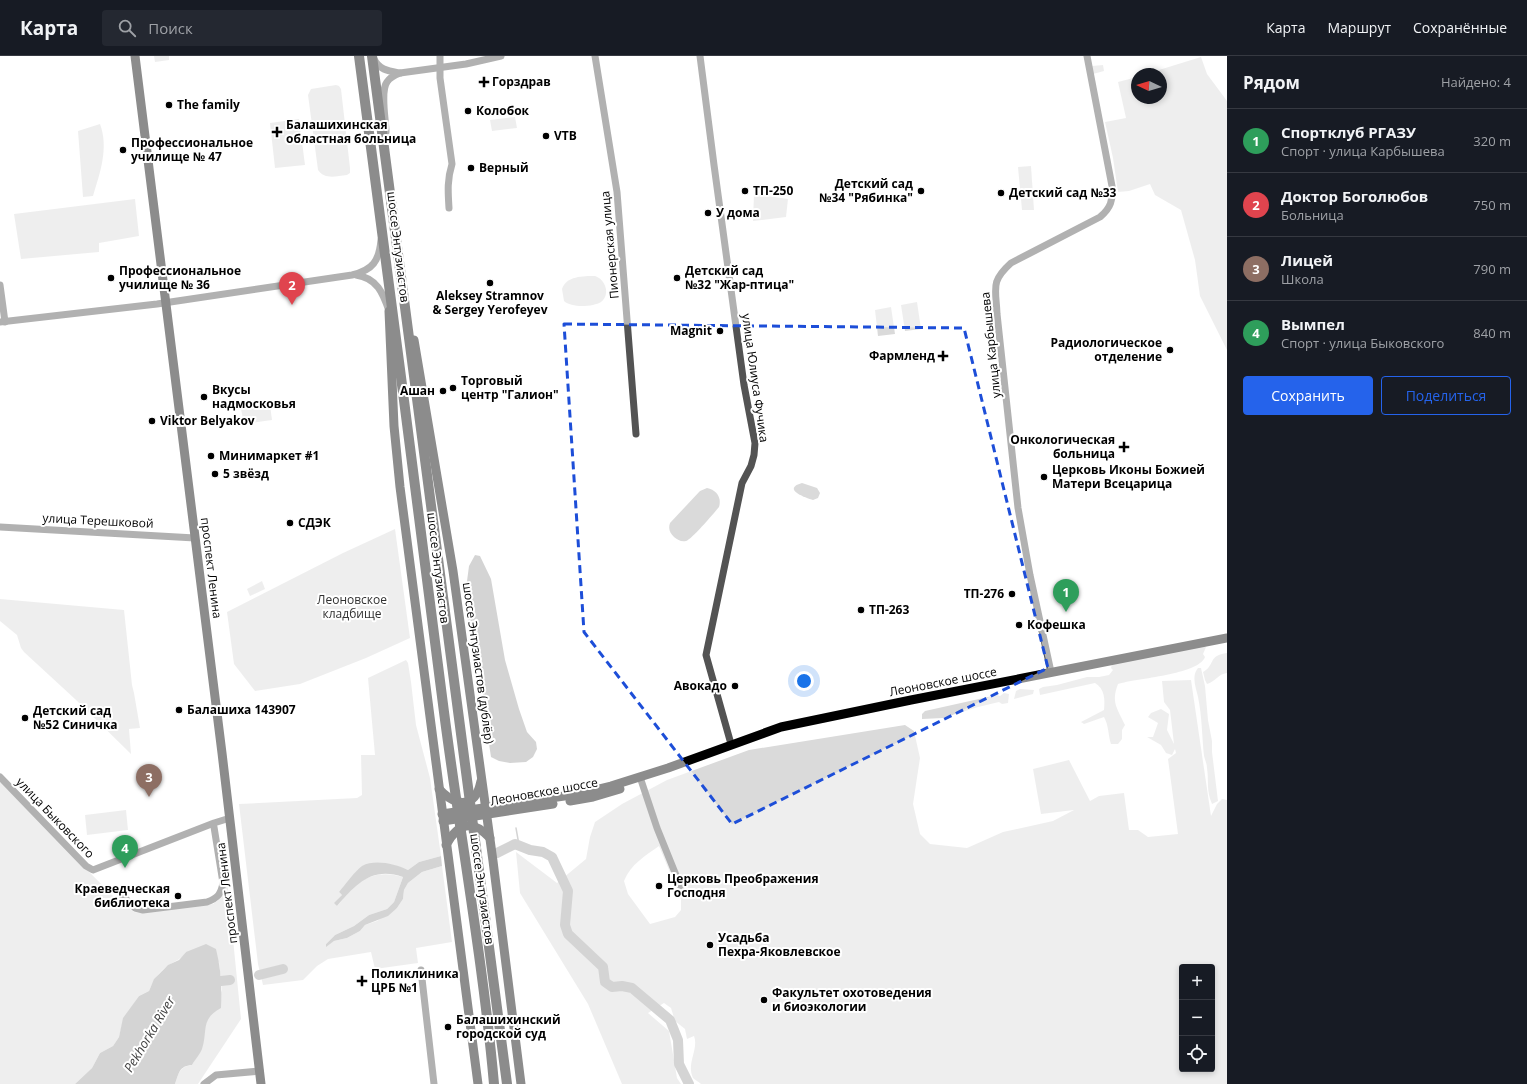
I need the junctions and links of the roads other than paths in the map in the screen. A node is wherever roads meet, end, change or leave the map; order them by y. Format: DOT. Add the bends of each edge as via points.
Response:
graph roads {
  1 [pos="135,56"];
  2 [pos="359,56"];
  3 [pos="372,56"];
  4 [pos="440,56"];
  5 [pos="501,56"];
  6 [pos="595,56"];
  7 [pos="700,56"];
  8 [pos="1087,56"];
  9 [pos="441,67"];
  10 [pos="400,73"];
  11 [pos="386,169"];
  12 [pos="449,208"];
  13 [pos="382,226"];
  14 [pos="397,248"];
  15 [pos="387,268"];
  16 [pos="352,275"];
  17 [pos="0,285"];
  18 [pos="166,302"];
  19 [pos="389,311"];
  20 [pos="2,322"];
  21 [pos="636,434"];
  22 [pos="0,527"];
  23 [pos="196,538"];
  24 [pos="1227,638"];
  25 [pos="1051,672"];
  26 [pos="731,744"];
  27 [pos="668,768"];
  28 [pos="0,777"];
  29 [pos="482,778"];
  30 [pos="642,780"];
  31 [pos="439,789"];
  32 [pos="487,811"];
  33 [pos="230,818"];
  34 [pos="443,818"];
  35 [pos="214,827"];
  36 [pos="491,842"];
  37 [pos="447,849"];
  38 [pos="118,891"];
  39 [pos="684,895"];
  40 [pos="421,970"];
  41 [pos="260,1071"];
  42 [pos="204,1084"];
  43 [pos="261,1084"];
  44 [pos="434,1084"];
  45 [pos="478,1084"];
  46 [pos="494,1084"];
  47 [pos="507,1084"];
  48 [pos="521,1084"];
  1 -- 18 [label="main road, проспект Ленина"];
  2 -- 13 [label="highway, шоссе Энтузиастов"];
  3 -- 10 [label="street" via="380,67"];
  3 -- 11 [label="highway, шоссе Энтузиастов"];
  4 -- 9 [label="street"];
  5 -- 9 [label="street"];
  6 -- 21 [label="street, Пионерская улица" via="617,192"];
  7 -- 26 [label="street, улица Юлиуса Фучика" via="743,377 755,443 751,466 742,483 706,656"];
  8 -- 25 [label="street, улица Карбышева" via="1112,186 1111,204 1100,217 1011,263 1000,272 995,282 1018,508"];
  9 -- 10 [label="street"];
  9 -- 12 [label="street" via="440,78 452,164 447,185"];
  10 -- 11 [label="street" via="387,81 384,90"];
  11 -- 14 [label="highway, шоссе Энтузиастов"];
  13 -- 15 [label="highway, шоссе Энтузиастов"];
  13 -- 16 [label="street" via="376,259 362,272"];
  14 -- 29 [label="main road, шоссе Энтузиастов (дублёр)" via="453,571"];
  14 -- 47 [label="highway, шоссе Энтузиастов"];
  15 -- 19 [label="main road"];
  15 -- 46 [label="highway, шоссе Энтузиастов"];
  16 -- 18 [label="street"];
  16 -- 19 [label="street" via="363,276 375,282 385,298"];
  17 -- 20 [label="street"];
  18 -- 20 [label="street"];
  18 -- 23 [label="main road, проспект Ленина"];
  19 -- 31 [label="main road" via="399,472"];
  22 -- 23 [label="street, улица Терешковой"];
  23 -- 33 [label="main road, проспект Ленина"];
  24 -- 25 [label="main road, Леоновское шоссе"];
  25 -- 26 [label="main road, Леоновское шоссе" via="781,727"];
  26 -- 27 [label="main road, Леоновское шоссе"];
  27 -- 30 [label="main road, Леоновское шоссе"];
  27 -- 32 [label="main road, Леоновское шоссе" via="578,794"];
  28 -- 33 [label="street, улица Быковского" via="86,866 93,870"];
  29 -- 31 [label="main road" via="478,793 466,802 452,800"];
  29 -- 32 [label="main road, шоссе Энтузиастов (дублёр)"];
  30 -- 32 [label="main road, Леоновское шоссе" via="593,797"];
  30 -- 39 [label="street" via="657,828"];
  31 -- 34 [label="main road"];
  32 -- 34 [label="main road, Леоновское шоссе"];
  32 -- 36 [label="main road, шоссе Энтузиастов (дублёр)"];
  33 -- 41 [label="main road, проспект Ленина"];
  34 -- 37 [label="main road"];
  35 -- 38 [label="street" via="223,883 222,892 216,899 143,910 135,908"];
  36 -- 37 [label="main road" via="478,827 466,826 456,830"];
  36 -- 48 [label="main road, шоссе Энтузиастов (дублёр)"];
  37 -- 45 [label="main road"];
  40 -- 44 [label="street"];
  41 -- 42 [label="street" via="216,1075"];
  41 -- 43 [label="main road, проспект Ленина"];
}
